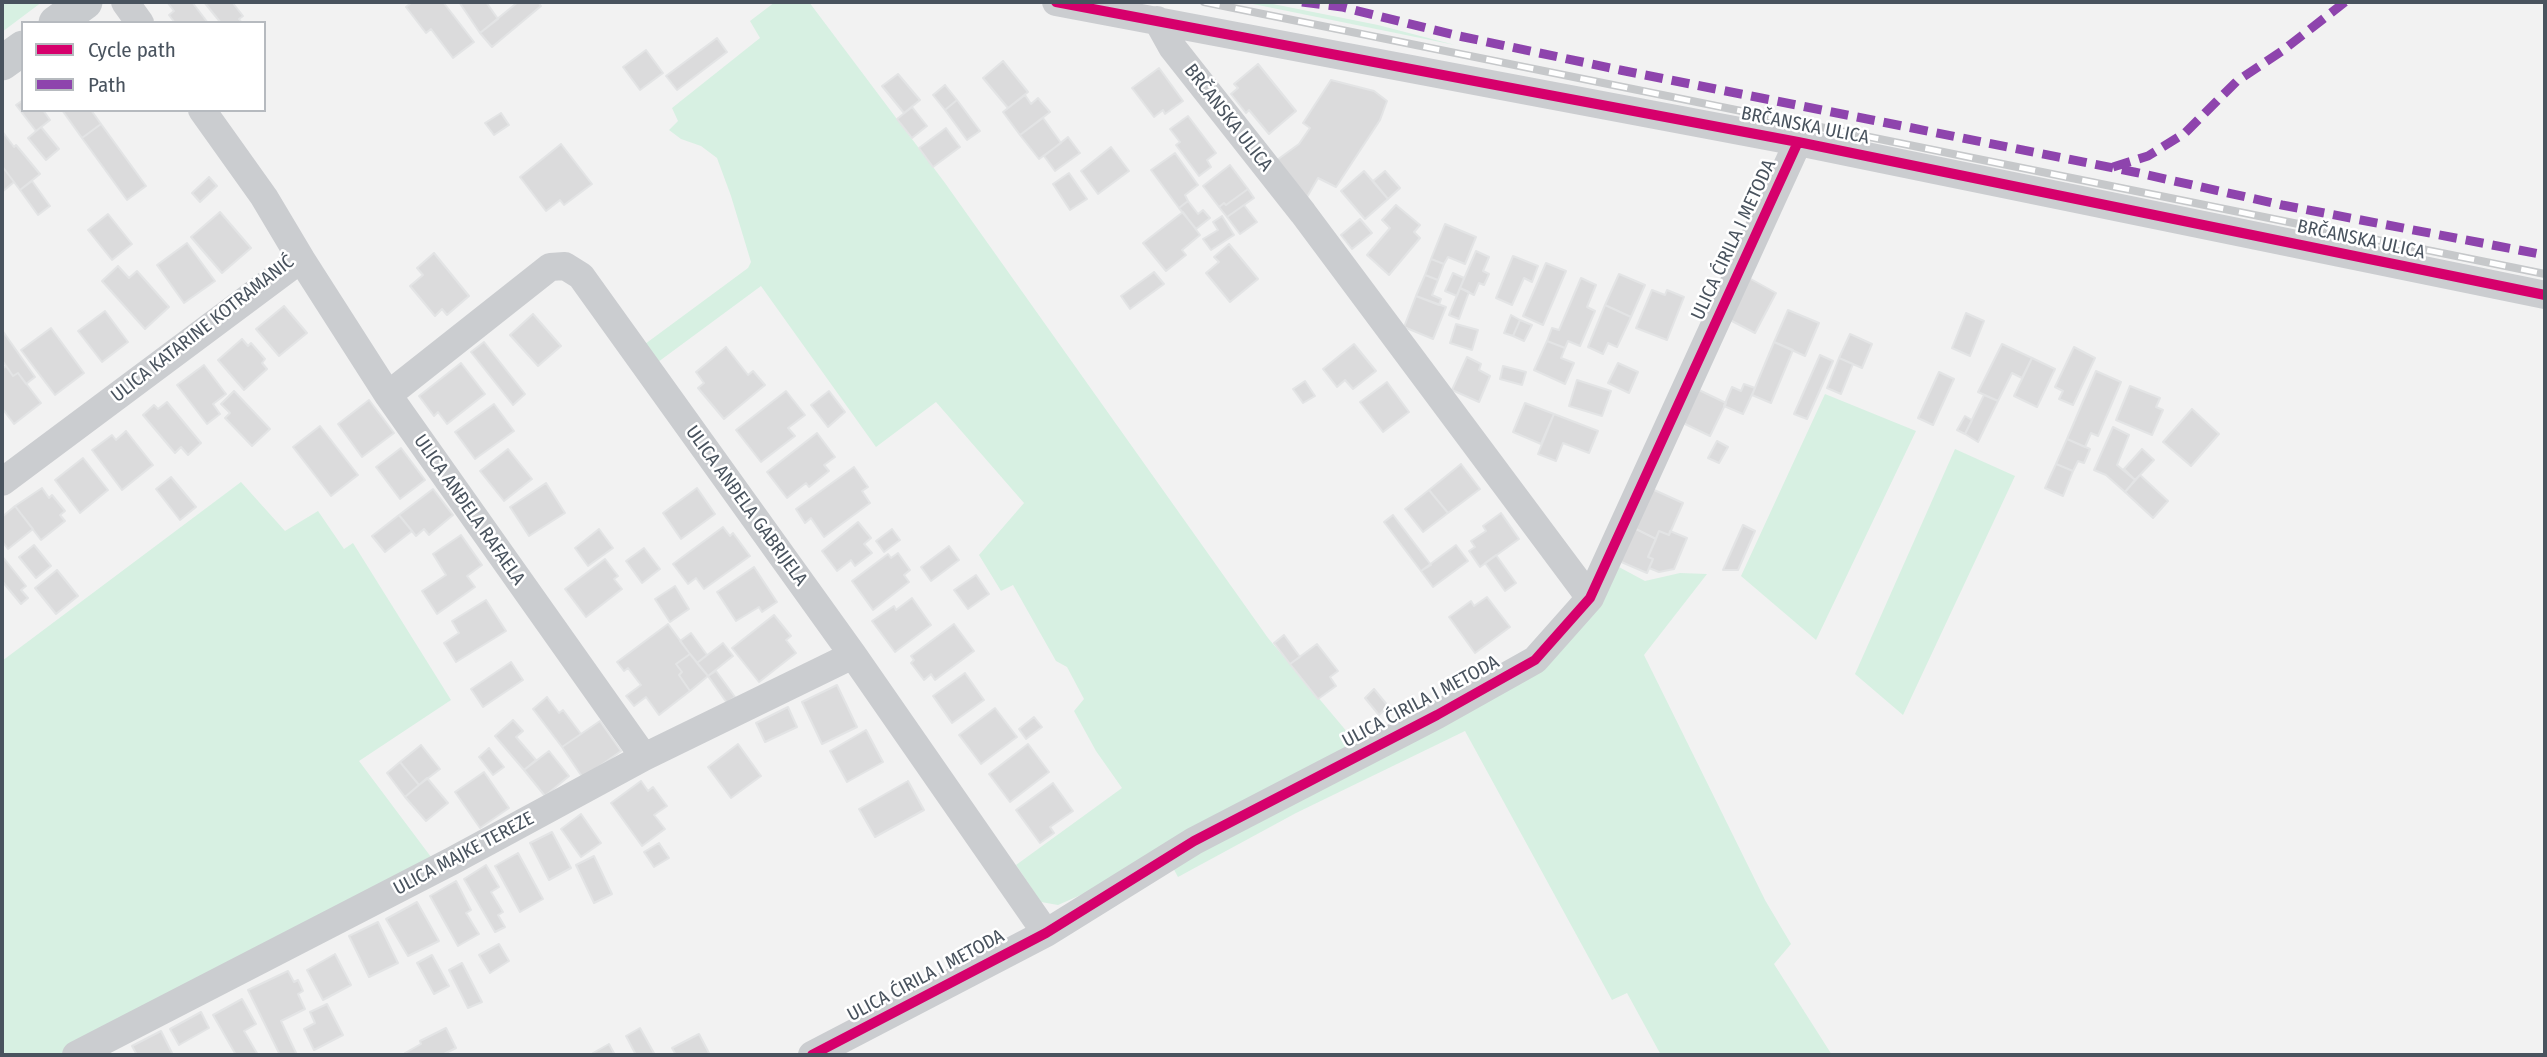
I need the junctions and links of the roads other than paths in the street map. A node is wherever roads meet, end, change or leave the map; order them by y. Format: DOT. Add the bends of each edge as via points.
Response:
graph roads {
  1 [pos="85,2"];
  2 [pos="125,2"];
  3 [pos="1056,2"];
  4 [pos="1157,20"];
  5 [pos="60,21"];
  6 [pos="139,21"];
  7 [pos="21,49"];
  8 [pos="2,63"];
  9 [pos="203,112"];
  10 [pos="1798,142"];
  11 [pos="301,259"];
  12 [pos="2545,295"];
  13 [pos="388,394"];
  14 [pos="2,482"];
  15 [pos="1590,597"];
  16 [pos="853,655"];
  17 [pos="644,757"];
  18 [pos="1046,933"];
  19 [pos="76,1055"];
  20 [pos="812,1055"];
  1 -- 5 [label="main road"];
  2 -- 6 [label="street"];
  3 -- 4 [label="street, BRČANSKA ULICA"];
  4 -- 10 [label="street, BRČANSKA ULICA"];
  4 -- 15 [label="street, BRČANSKA ULICA" via="1172,47 1303,213"];
  7 -- 8 [label="main road"];
  9 -- 11 [label="street, ULICA KATARINE KOTRAMANIĆ"];
  10 -- 12 [label="street, BRČANSKA ULICA"];
  10 -- 15 [label="street, ULICA ĆIRILA I METODA"];
  11 -- 13 [label="street, ULICA ANĐELA RAFAELA"];
  11 -- 14 [label="street, ULICA KATARINE KOTRAMANIĆ"];
  13 -- 16 [label="street, ULICA ANĐELA GABRIJELA" via="550,267 565,266 581,276"];
  13 -- 17 [label="street, ULICA ANĐELA RAFAELA"];
  15 -- 18 [label="street, ULICA ĆIRILA I METODA" via="1535,660 1519,670 1194,841"];
  16 -- 17 [label="street, ULICA MAJKE TEREZE"];
  16 -- 18 [label="street, ULICA ANĐELA GABRIJELA"];
  17 -- 19 [label="street, ULICA MAJKE TEREZE"];
  18 -- 20 [label="street, ULICA ĆIRILA I METODA"];
}
